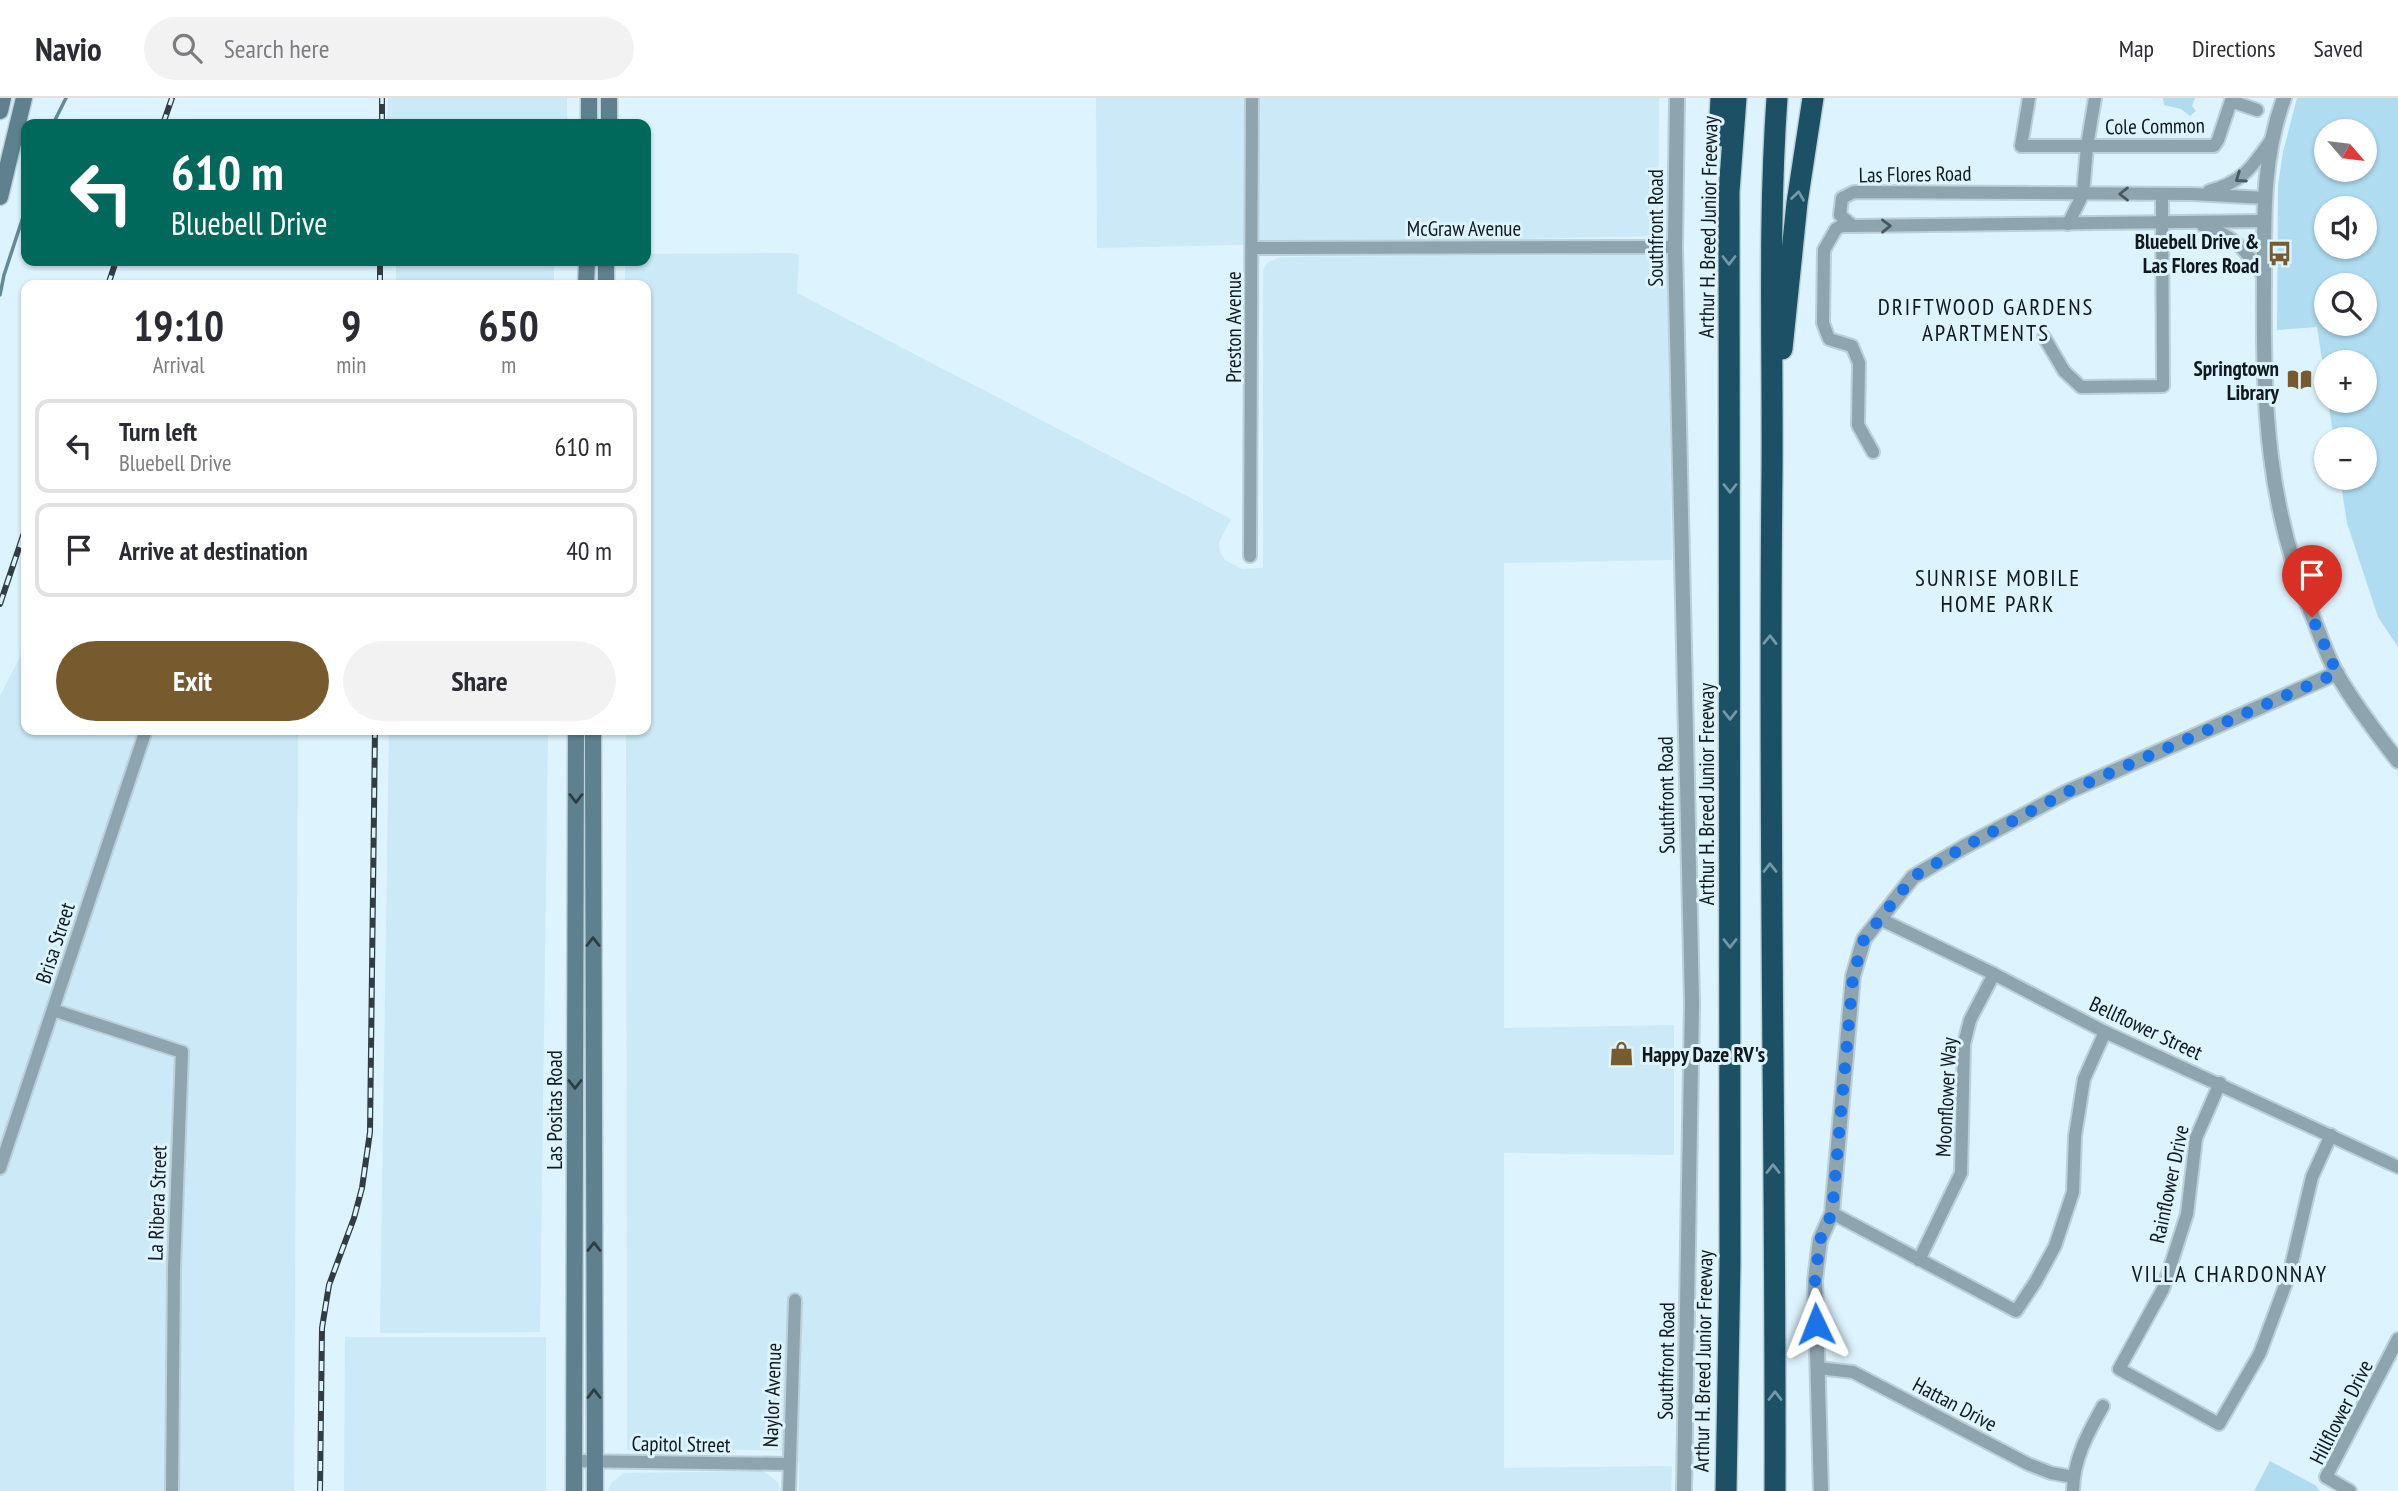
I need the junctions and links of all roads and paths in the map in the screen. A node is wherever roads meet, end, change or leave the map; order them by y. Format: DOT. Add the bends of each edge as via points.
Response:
graph roads {
  1 [pos="3,98"];
  2 [pos="24,98"];
  3 [pos="589,98"];
  4 [pos="609,98"];
  5 [pos="1252,98"];
  6 [pos="1677,98"];
  7 [pos="1721,98"];
  8 [pos="1736,98"];
  9 [pos="1777,98"];
  10 [pos="1813,98"];
  11 [pos="2029,98"];
  12 [pos="2095,98"];
  13 [pos="2284,98"];
  14 [pos="2231,100"];
  15 [pos="2257,110"];
  16 [pos="0,111"];
  17 [pos="589,119"];
  18 [pos="609,119"];
  19 [pos="2272,138"];
  20 [pos="2087,146"];
  21 [pos="1729,192"];
  22 [pos="2083,194"];
  23 [pos="2162,194"];
  24 [pos="2192,194"];
  25 [pos="0,197"];
  26 [pos="2264,198"];
  27 [pos="2264,221"];
  28 [pos="2189,222"];
  29 [pos="2162,223"];
  30 [pos="2068,224"];
  31 [pos="1853,226"];
  32 [pos="1675,247"];
  33 [pos="1253,248"];
  34 [pos="2264,277"];
  35 [pos="2044,337"];
  36 [pos="1874,452"];
  37 [pos="1772,459"];
  38 [pos="1250,556"];
  39 [pos="2337,673"];
  40 [pos="144,735"];
  41 [pos="576,735"];
  42 [pos="593,735"];
  43 [pos="2398,761"];
  44 [pos="1880,919"];
  45 [pos="1994,974"];
  46 [pos="53,1010"];
  47 [pos="2105,1032"];
  48 [pos="2220,1083"];
  49 [pos="2331,1135"];
  50 [pos="2398,1167"];
  51 [pos="0,1168"];
  52 [pos="1832,1213"];
  53 [pos="1919,1260"];
  54 [pos="795,1300"];
  55 [pos="2398,1339"];
  56 [pos="1818,1368"];
  57 [pos="2103,1406"];
  58 [pos="574,1461"];
  59 [pos="595,1462"];
  60 [pos="789,1464"];
  61 [pos="1775,1464"];
  62 [pos="2073,1477"];
  63 [pos="172,1491"];
  64 [pos="574,1491"];
  65 [pos="595,1491"];
  66 [pos="789,1491"];
  67 [pos="1684,1491"];
  68 [pos="1726,1491"];
  69 [pos="1775,1491"];
  70 [pos="1784,1491"];
  71 [pos="1821,1491"];
  72 [pos="2073,1491"];
  73 [pos="2350,1491"];
  1 -- 16 [label="main road"];
  2 -- 25 [label="main road"];
  3 -- 17 [label="main road"];
  4 -- 18 [label="main road"];
  5 -- 33 [label="street, Preston Avenue"];
  6 -- 32 [label="street, Southfront Road"];
  7 -- 21 [label="highway" via="1718,162"];
  8 -- 21 [label="highway, Arthur H. Breed Junior Freeway"];
  9 -- 37 [label="highway" via="1770,275"];
  37 -- 10 [label="highway, one-way" via="1797,203"];
  11 -- 20 [label="street, Cole Common" via="2021,146"];
  12 -- 20 [label="street"];
  13 -- 19 [label="street"];
  14 -- 15 [label="street, Cole Common"];
  14 -- 20 [label="street, Cole Common" via="2214,146"];
  19 -- 24 [label="street, Las Flores Road, one-way" via="2250,171 2238,180"];
  19 -- 26 [label="street"];
  20 -- 22 [label="street"];
  21 -- 68 [label="highway, Arthur H. Breed Junior Freeway, one-way"];
  23 -- 22 [label="street, Las Flores Road, one-way"];
  22 -- 30 [label="street"];
  22 -- 31 [label="street, Las Flores Road" via="1854,192 1842,198 1840,215"];
  23 -- 24 [label="street, Las Flores Road"];
  23 -- 29 [label="street"];
  24 -- 26 [label="street, Las Flores Road"];
  26 -- 27 [label="street"];
  27 -- 28 [label="street"];
  27 -- 34 [label="street"];
  28 -- 29 [label="street"];
  28 -- 34 [label="street" via="2234,239"];
  29 -- 30 [label="street"];
  29 -- 35 [label="street" via="2163,386 2081,387 2064,371"];
  31 -- 30 [label="street, one-way"];
  31 -- 36 [label="street" via="1836,229 1824,250 1823,323 1829,339 1852,346 1859,363 1858,425"];
  32 -- 33 [label="street, McGraw Avenue"];
  32 -- 67 [label="street, Southfront Road" via="1692,1003"];
  33 -- 38 [label="street, Preston Avenue"];
  34 -- 39 [label="street" via="2264,395 2272,478 2300,583"];
  61 -- 37 [label="highway, one-way" via="1769,723"];
  39 -- 43 [label="street"];
  39 -- 44 [label="street" via="2067,792 1986,835 1913,877"];
  40 -- 46 [label="street, Brisa Street"];
  41 -- 58 [label="main road, Las Positas Road, one-way"];
  59 -- 42 [label="main road, Las Positas Road, one-way"];
  44 -- 45 [label="street, Bellflower Street"];
  44 -- 52 [label="street" via="1864,939 1853,976"];
  45 -- 47 [label="street, Bellflower Street"];
  45 -- 53 [label="street, Moonflower Way" via="1970,1020 1964,1044 1961,1174"];
  46 -- 51 [label="street, Brisa Street"];
  46 -- 63 [label="street, La Ribera Street" via="182,1052"];
  47 -- 48 [label="street, Bellflower Street"];
  47 -- 53 [label="street" via="2084,1079 2073,1192 2054,1246 2016,1311"];
  48 -- 49 [label="street, Bellflower Street"];
  48 -- 49 [label="street, Rainflower Drive" via="2196,1138 2187,1214 2163,1289 2119,1369 2219,1424 2259,1353 2289,1275 2312,1177"];
  49 -- 50 [label="street, Bellflower Street"];
  52 -- 53 [label="street"];
  52 -- 56 [label="street" via="1820,1240 1815,1280"];
  54 -- 60 [label="street, Naylor Avenue"];
  55 -- 73 [label="street, Hillflower Drive" via="2326,1477"];
  56 -- 62 [label="street, Hattan Drive" via="1853,1373 2028,1464"];
  56 -- 71 [label="street"];
  57 -- 62 [label="street" via="2080,1450"];
  58 -- 59 [label="street, Capitol Street"];
  58 -- 64 [label="main road, Las Positas Road"];
  59 -- 60 [label="street, Capitol Street"];
  59 -- 65 [label="main road, Las Positas Road"];
  60 -- 66 [label="street, Naylor Avenue"];
  61 -- 69 [label="highway"];
  61 -- 70 [label="highway"];
  62 -- 72 [label="street"];
}
